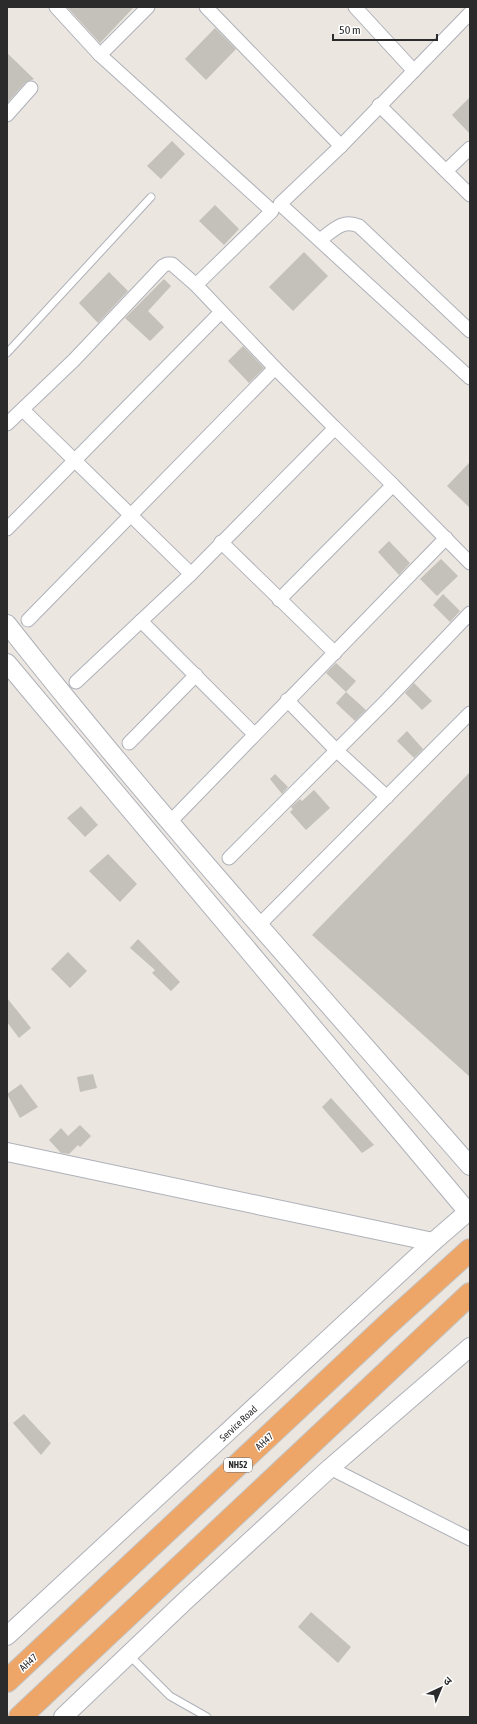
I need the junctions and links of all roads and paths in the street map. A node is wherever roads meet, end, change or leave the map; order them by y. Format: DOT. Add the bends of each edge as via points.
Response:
graph roads {
  1 [pos="56,7"];
  2 [pos="148,7"];
  3 [pos="206,7"];
  4 [pos="355,7"];
  5 [pos="470,13"];
  6 [pos="100,55"];
  7 [pos="414,71"];
  8 [pos="31,88"];
  9 [pos="380,105"];
  10 [pos="7,115"];
  11 [pos="341,146"];
  12 [pos="470,148"];
  13 [pos="446,171"];
  14 [pos="470,195"];
  15 [pos="151,197"];
  16 [pos="276,207"];
  17 [pos="320,240"];
  18 [pos="196,285"];
  19 [pos="221,312"];
  20 [pos="470,331"];
  21 [pos="7,353"];
  22 [pos="275,368"];
  23 [pos="470,378"];
  24 [pos="23,410"];
  25 [pos="7,424"];
  26 [pos="335,428"];
  27 [pos="76,460"];
  28 [pos="393,485"];
  29 [pos="131,516"];
  30 [pos="7,529"];
  31 [pos="446,538"];
  32 [pos="221,542"];
  33 [pos="470,563"];
  34 [pos="191,574"];
  35 [pos="279,600"];
  36 [pos="470,613"];
  37 [pos="28,620"];
  38 [pos="141,621"];
  39 [pos="7,624"];
  40 [pos="335,653"];
  41 [pos="7,663"];
  42 [pos="196,675"];
  43 [pos="76,682"];
  44 [pos="287,700"];
  45 [pos="470,713"];
  46 [pos="254,734"];
  47 [pos="129,743"];
  48 [pos="336,750"];
  49 [pos="387,797"];
  50 [pos="170,822"];
  51 [pos="229,858"];
  52 [pos="259,925"];
  53 [pos="7,1152"];
  54 [pos="470,1166"];
  55 [pos="469,1211"];
  56 [pos="433,1242"];
  57 [pos="470,1250"];
  58 [pos="470,1294"];
  59 [pos="470,1347"];
  60 [pos="330,1468"];
  61 [pos="470,1539"];
  62 [pos="7,1636"];
  63 [pos="129,1655"];
  64 [pos="7,1681"];
  65 [pos="20,1717"];
  66 [pos="64,1717"];
  67 [pos="207,1717"];
  1 -- 6 [label="street"];
  2 -- 6 [label="street"];
  3 -- 11 [label="street"];
  4 -- 7 [label="street"];
  5 -- 7 [label="street"];
  6 -- 16 [label="street"];
  7 -- 9 [label="street"];
  8 -- 10 [label="street"];
  9 -- 11 [label="street"];
  9 -- 13 [label="street"];
  11 -- 16 [label="street"];
  12 -- 13 [label="street"];
  13 -- 14 [label="street"];
  15 -- 21 [label="lane"];
  16 -- 17 [label="street"];
  16 -- 18 [label="street"];
  17 -- 20 [label="street" via="342,224 351,223 359,226"];
  17 -- 23 [label="street"];
  18 -- 19 [label="street"];
  18 -- 24 [label="street" via="172,264 162,266"];
  19 -- 22 [label="street"];
  19 -- 27 [label="street"];
  22 -- 26 [label="street"];
  22 -- 29 [label="street"];
  24 -- 25 [label="street"];
  24 -- 27 [label="street"];
  26 -- 28 [label="street"];
  26 -- 32 [label="street"];
  27 -- 29 [label="street"];
  27 -- 30 [label="street"];
  28 -- 31 [label="street"];
  28 -- 35 [label="street"];
  29 -- 34 [label="street"];
  29 -- 37 [label="street"];
  31 -- 33 [label="street"];
  31 -- 40 [label="street"];
  32 -- 34 [label="street"];
  32 -- 35 [label="street"];
  34 -- 38 [label="street"];
  35 -- 40 [label="street"];
  36 -- 48 [label="street"];
  38 -- 42 [label="street"];
  38 -- 43 [label="street"];
  39 -- 50 [label="street" via="65,698"];
  40 -- 44 [label="street"];
  41 -- 55 [label="street"];
  42 -- 46 [label="street"];
  42 -- 47 [label="street"];
  44 -- 46 [label="street"];
  44 -- 48 [label="street"];
  45 -- 49 [label="street"];
  46 -- 50 [label="street"];
  48 -- 49 [label="street"];
  48 -- 51 [label="street"];
  49 -- 52 [label="street"];
  50 -- 52 [label="street"];
  52 -- 54 [label="street"];
  53 -- 56 [label="street"];
  55 -- 56 [label="street, Service Road"];
  56 -- 62 [label="street, Service Road"];
  57 -- 64 [label="highway, AH47 / NH52"];
  58 -- 65 [label="highway"];
  59 -- 60 [label="street"];
  60 -- 61 [label="street"];
  60 -- 63 [label="street"];
  63 -- 66 [label="street"];
  63 -- 67 [label="lane" via="170,1696"];
}
